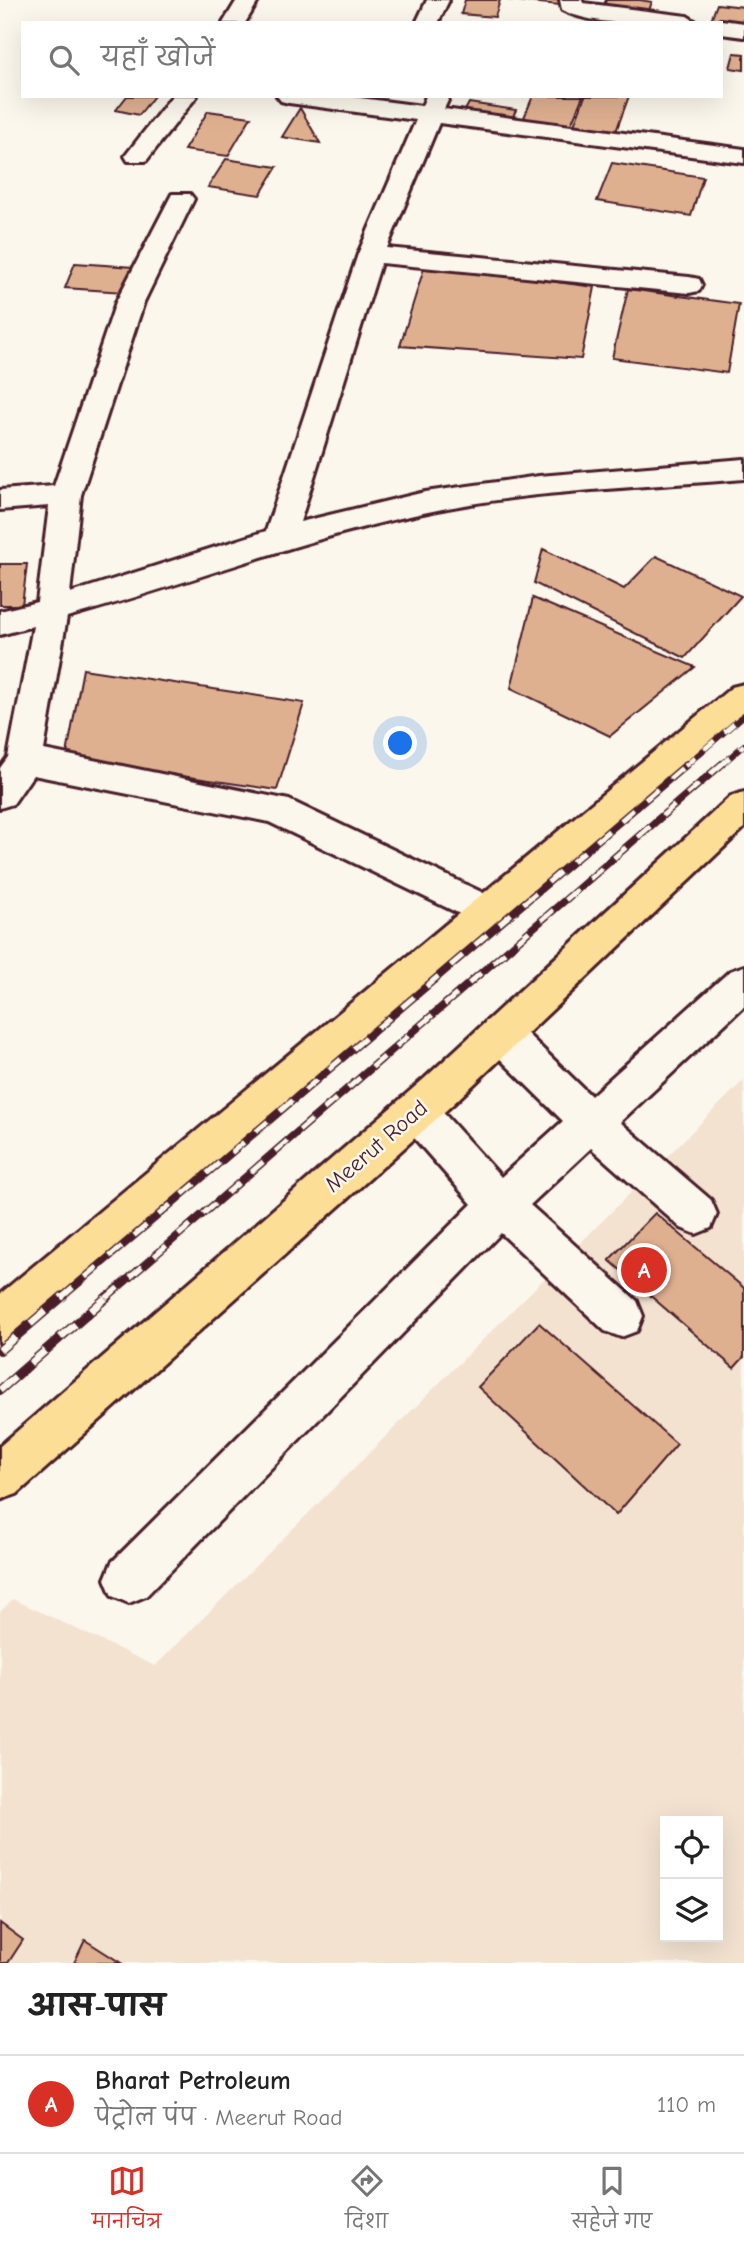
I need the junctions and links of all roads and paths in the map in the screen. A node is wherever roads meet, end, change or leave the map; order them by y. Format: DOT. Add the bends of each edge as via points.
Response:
graph roads {
  1 [pos="248,0"];
  2 [pos="438,0"];
  3 [pos="571,0"];
  4 [pos="235,21"];
  5 [pos="428,21"];
  6 [pos="671,21"];
  7 [pos="723,27"];
  8 [pos="744,30"];
  9 [pos="184,98"];
  10 [pos="321,98"];
  11 [pos="433,105"];
  12 [pos="137,156"];
  13 [pos="744,156"];
  14 [pos="181,199"];
  15 [pos="371,254"];
  16 [pos="689,285"];
  17 [pos="744,469"];
  18 [pos="66,495"];
  19 [pos="0,500"];
  20 [pos="279,538"];
  21 [pos="52,611"];
  22 [pos="0,623"];
  23 [pos="744,696"];
  24 [pos="25,760"];
  25 [pos="0,794"];
  26 [pos="744,806"];
  27 [pos="487,912"];
  28 [pos="744,982"];
  29 [pos="500,1033"];
  30 [pos="416,1111"];
  31 [pos="592,1123"];
  32 [pos="500,1205"];
  33 [pos="696,1214"];
  34 [pos="621,1316"];
  35 [pos="0,1322"];
  36 [pos="0,1477"];
  37 [pos="129,1578"];
  1 -- 4 [label="street"];
  2 -- 5 [label="street"];
  3 -- 6 [label="street" via="569,5 578,9"];
  7 -- 8 [label="street"];
  9 -- 12 [label="street"];
  10 -- 11 [label="street"];
  11 -- 13 [label="street"];
  11 -- 15 [label="street"];
  14 -- 18 [label="street" via="130,302"];
  15 -- 16 [label="street"];
  15 -- 20 [label="street"];
  17 -- 20 [label="street" via="539,486 425,502"];
  18 -- 19 [label="street"];
  18 -- 21 [label="street"];
  20 -- 21 [label="street"];
  21 -- 22 [label="street"];
  21 -- 24 [label="street"];
  23 -- 27 [label="main road"];
  24 -- 25 [label="street"];
  24 -- 27 [label="street" via="276,810"];
  26 -- 29 [label="main road, Meerut Road"];
  27 -- 35 [label="main road"];
  28 -- 31 [label="street"];
  29 -- 30 [label="main road, Meerut Road"];
  29 -- 31 [label="street"];
  30 -- 32 [label="street"];
  30 -- 36 [label="main road, Meerut Road"];
  31 -- 32 [label="street"];
  31 -- 33 [label="street"];
  32 -- 34 [label="street"];
  32 -- 37 [label="street"];
}
